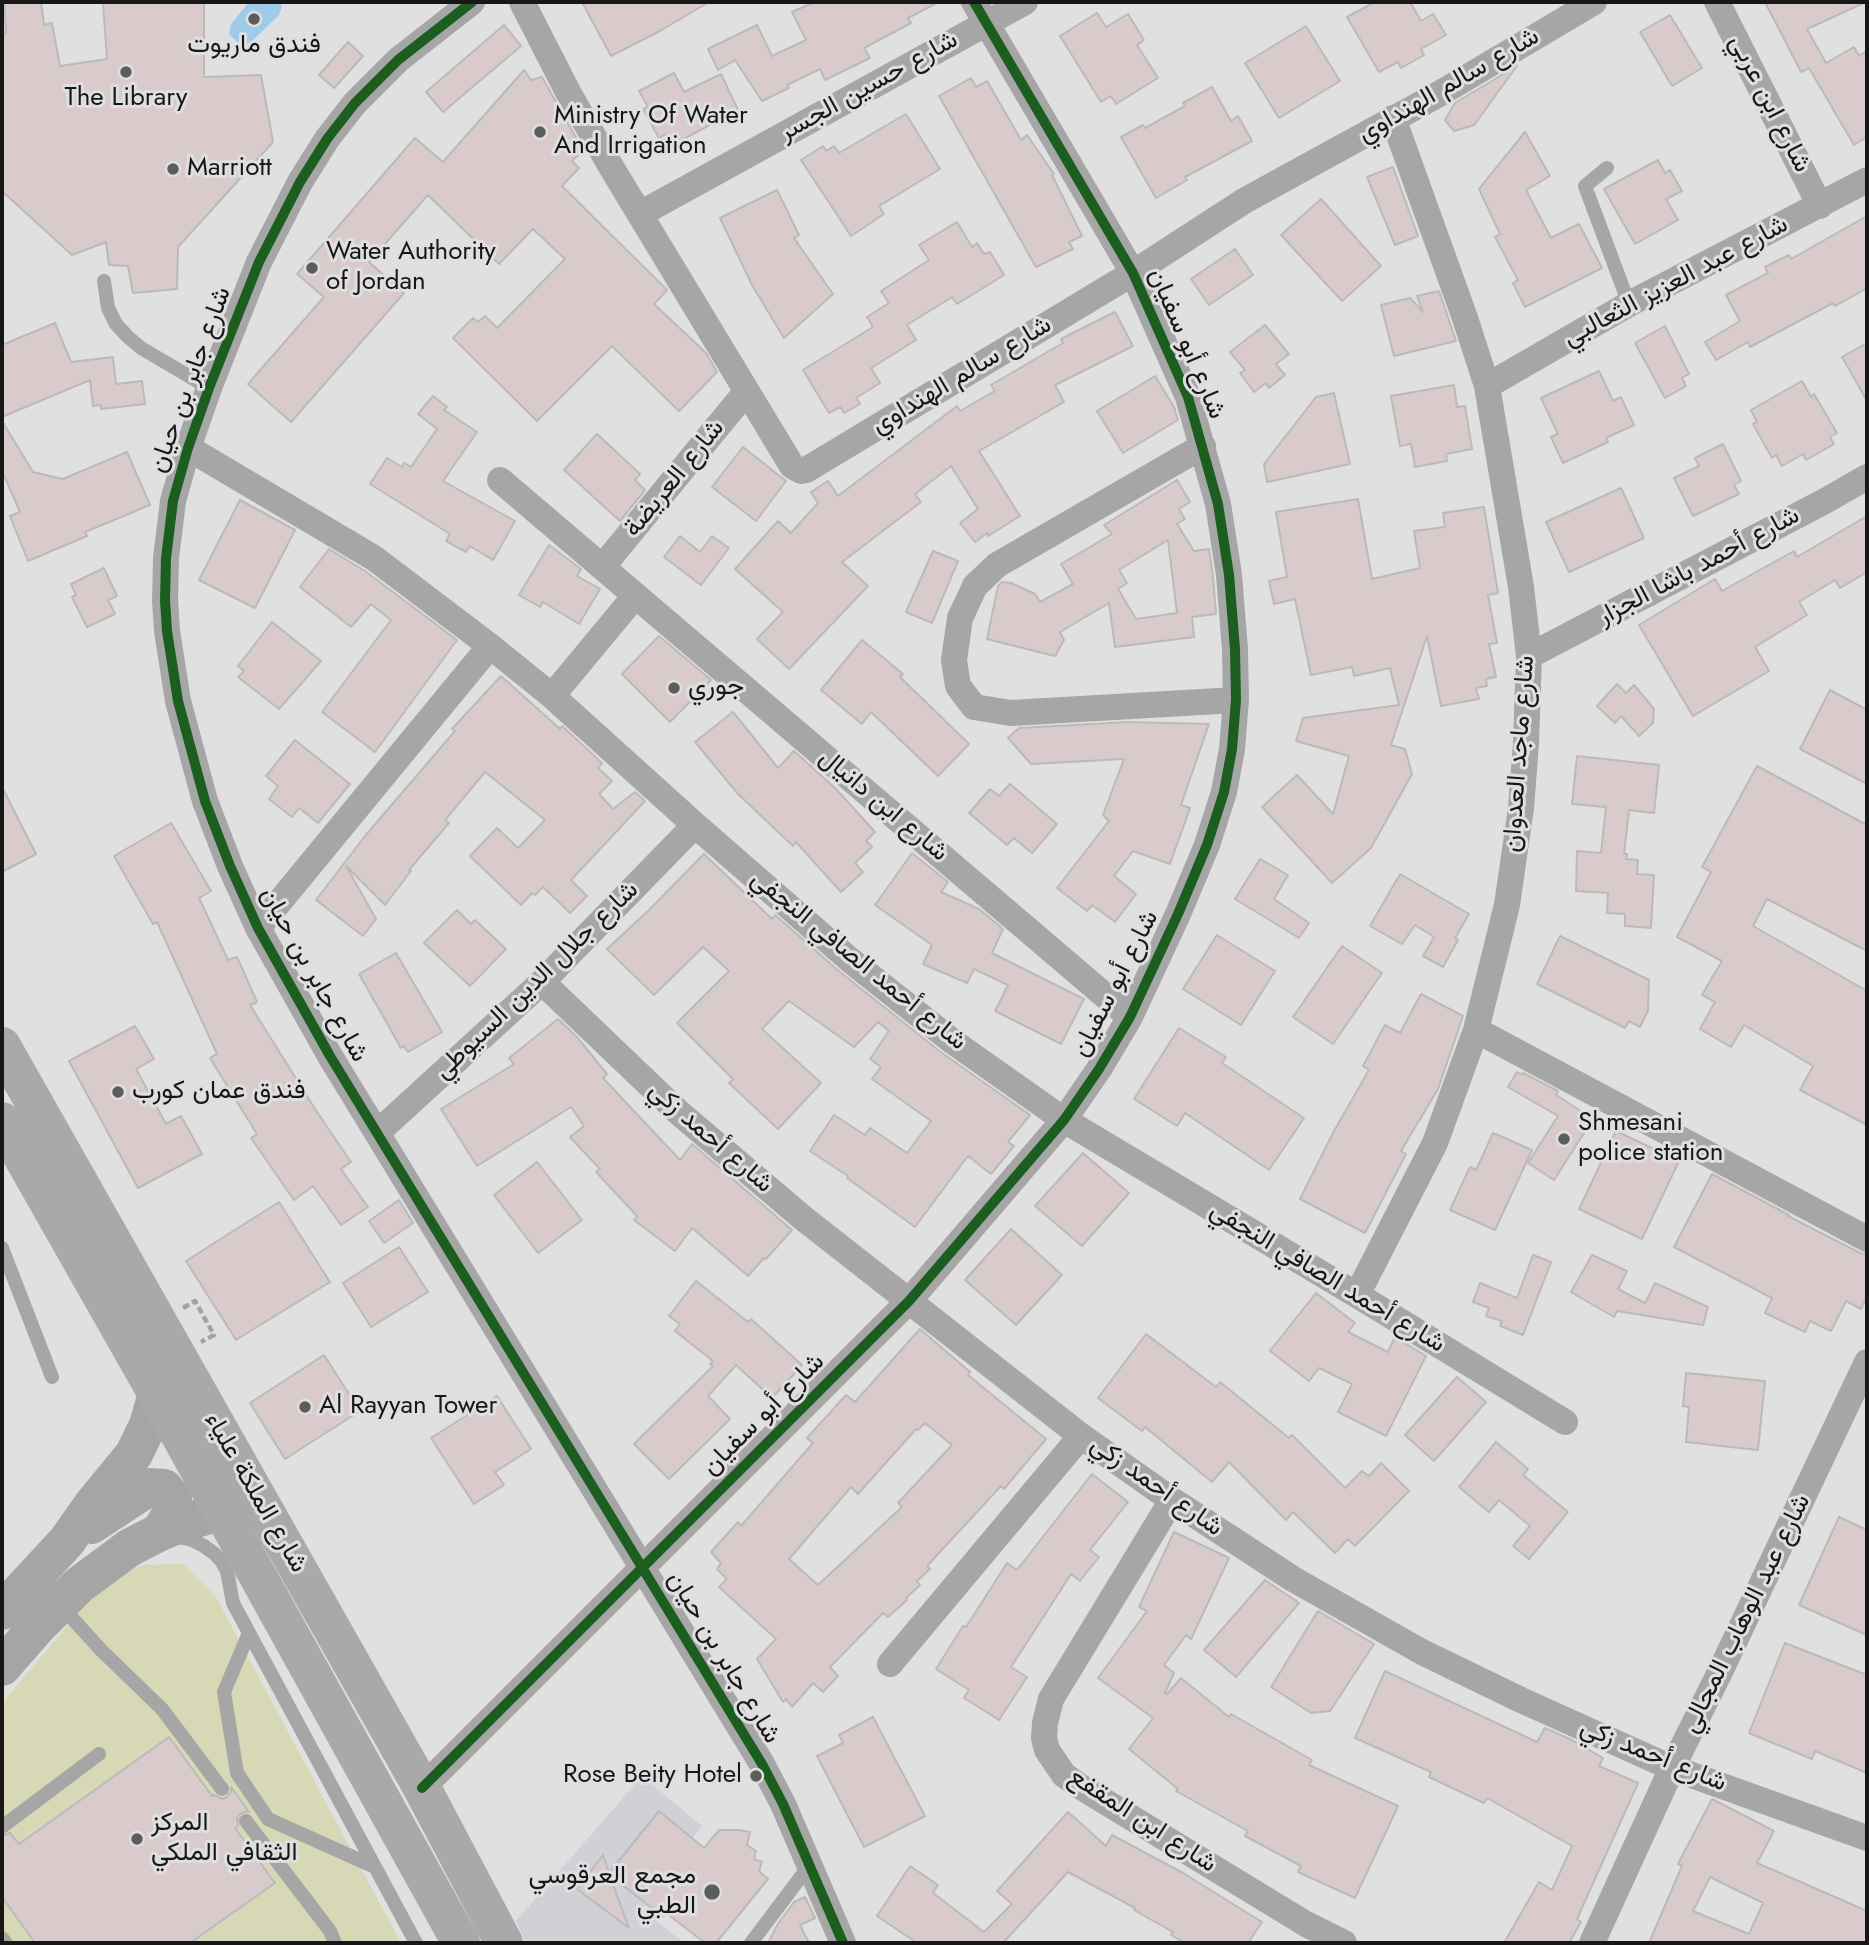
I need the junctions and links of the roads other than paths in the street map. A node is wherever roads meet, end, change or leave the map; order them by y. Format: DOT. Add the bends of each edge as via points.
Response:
graph roads {
  1 [pos="472,2"];
  2 [pos="522,2"];
  3 [pos="1025,2"];
  4 [pos="1594,2"];
  5 [pos="1717,2"];
  6 [pos="980,12"];
  7 [pos="1393,118"];
  8 [pos="1607,168"];
  9 [pos="1867,180"];
  10 [pos="1820,206"];
  11 [pos="640,214"];
  12 [pos="1133,273"];
  13 [pos="104,281"];
  14 [pos="1629,304"];
  15 [pos="1487,386"];
  16 [pos="209,388"];
  17 [pos="747,391"];
  18 [pos="1203,446"];
  19 [pos="188,448"];
  20 [pos="1867,477"];
  21 [pos="500,480"];
  22 [pos="603,566"];
  23 [pos="635,596"];
  24 [pos="490,646"];
  25 [pos="1529,656"];
  26 [pos="552,696"];
  27 [pos="1236,700"];
  28 [pos="695,825"];
  29 [pos="258,928"];
  30 [pos="542,982"];
  31 [pos="1130,1017"];
  32 [pos="1476,1030"];
  33 [pos="2,1046"];
  34 [pos="1064,1120"];
  35 [pos="2,1121"];
  36 [pos="377,1133"];
  37 [pos="1867,1238"];
  38 [pos="2,1248"];
  39 [pos="1357,1295"];
  40 [pos="909,1301"];
  41 [pos="1867,1362"];
  42 [pos="52,1377"];
  43 [pos="157,1394"];
  44 [pos="1565,1422"];
  45 [pos="1081,1436"];
  46 [pos="1172,1500"];
  47 [pos="221,1512"];
  48 [pos="160,1532"];
  49 [pos="67,1541"];
  50 [pos="642,1569"];
  51 [pos="60,1605"];
  52 [pos="2,1611"];
  53 [pos="249,1633"];
  54 [pos="891,1664"];
  55 [pos="2,1667"];
  56 [pos="99,1754"];
  57 [pos="1672,1768"];
  58 [pos="422,1788"];
  59 [pos="222,1789"];
  60 [pos="246,1821"];
  61 [pos="2,1827"];
  62 [pos="1867,1838"];
  63 [pos="809,1866"];
  64 [pos="375,1867"];
  65 [pos="1300,1934"];
  66 [pos="2,1938"];
  67 [pos="6,1943"];
  68 [pos="335,1943"];
  69 [pos="416,1943"];
  70 [pos="461,1943"];
  71 [pos="504,1943"];
  72 [pos="751,1943"];
  73 [pos="843,1943"];
  74 [pos="1344,1943"];
  75 [pos="1592,1943"];
  1 -- 16 [label="street, شارع جابر بن حيان" via="398,60 327,139 259,262"];
  2 -- 11 [label="street, شارع سالم الهنداوي" via="569,94"];
  3 -- 6 [label="street, شارع حسين الجسر"];
  4 -- 7 [label="street, شارع سالم الهنداوي"];
  5 -- 10 [label="street, شارع ابن عربي"];
  6 -- 11 [label="street, شارع حسين الجسر"];
  6 -- 12 [label="street, شارع أبو سفيان"];
  7 -- 12 [label="street, شارع سالم الهنداوي" via="1244,201"];
  7 -- 15 [label="street, شارع ماجد العدوان"];
  8 -- 14 [label="lane" via="1586,186"];
  9 -- 10 [label="street, شارع عبد العزيز الثعالبي"];
  10 -- 14 [label="street, شارع عبد العزيز الثعالبي"];
  11 -- 17 [label="street, شارع سالم الهنداوي"];
  12 -- 17 [label="street, شارع سالم الهنداوي" via="806,470 792,466"];
  12 -- 18 [label="street, شارع أبو سفيان" via="1188,397"];
  13 -- 16 [label="lane" via="108,309 128,337"];
  14 -- 15 [label="street, شارع عبد العزيز الثعالبي"];
  15 -- 25 [label="street, شارع ماجد العدوان"];
  16 -- 19 [label="street, شارع جابر بن حيان"];
  17 -- 22 [label="street, شارع العريضة"];
  18 -- 27 [label="street, شارع أبو سفيان" via="1229,575"];
  18 -- 27 [label="street" via="997,565 975,586 960,618 954,660 958,686 974,707 1011,713"];
  19 -- 24 [label="street, شارع أحمد الصافي النجفي" via="374,558"];
  19 -- 29 [label="street, شارع جابر بن حيان" via="173,501 166,558 167,631 178,701 205,801"];
  20 -- 25 [label="street, شارع أحمد باشا الجزار"];
  21 -- 22 [label="street, شارع ابن دانيال"];
  22 -- 23 [label="street, شارع ابن دانيال"];
  23 -- 26 [label="street"];
  23 -- 31 [label="street, شارع ابن دانيال"];
  24 -- 26 [label="street, شارع أحمد الصافي النجفي"];
  24 -- 29 [label="street"];
  25 -- 32 [label="street, شارع ماجد العدوان" via="1521,808 1507,905"];
  26 -- 28 [label="street, شارع أحمد الصافي النجفي"];
  27 -- 31 [label="street, شارع أبو سفيان" via="1233,749 1207,845"];
  28 -- 30 [label="street, شارع جلال الدين السيوطي"];
  28 -- 34 [label="street, شارع أحمد الصافي النجفي" via="850,960 952,1041"];
  29 -- 36 [label="street, شارع جابر بن حيان"];
  30 -- 36 [label="street, شارع جلال الدين السيوطي"];
  30 -- 40 [label="street, شارع أحمد زكي" via="709,1139"];
  31 -- 34 [label="street, شارع أبو سفيان"];
  32 -- 37 [label="street"];
  32 -- 39 [label="street, شارع ماجد العدوان" via="1435,1143"];
  33 -- 58 [label="main road, شارع الملكة علياء"];
  34 -- 39 [label="street, شارع أحمد الصافي النجفي"];
  34 -- 40 [label="street, شارع أبو سفيان"];
  35 -- 43 [label="main road, شارع الملكة علياء"];
  36 -- 50 [label="street, شارع جابر بن حيان"];
  38 -- 42 [label="lane"];
  39 -- 44 [label="street, شارع أحمد الصافي النجفي"];
  40 -- 45 [label="street, شارع أحمد زكي"];
  40 -- 50 [label="street, شارع أبو سفيان"];
  41 -- 57 [label="street, شارع عبد الوهاب المجالي"];
  43 -- 47 [label="main road, شارع الملكة علياء"];
  43 -- 49 [label="main road" via="134,1454"];
  45 -- 46 [label="street, شارع أحمد زكي"];
  45 -- 54 [label="street"];
  46 -- 57 [label="street, شارع أحمد زكي" via="1293,1580 1422,1652"];
  46 -- 65 [label="street, شارع ابن المقفع" via="1051,1699 1045,1723 1047,1750 1064,1775"];
  47 -- 48 [label="main road"];
  47 -- 70 [label="main road, شارع الملكة علياء"];
  48 -- 49 [label="main road" via="172,1512 173,1499 164,1488 149,1487"];
  48 -- 51 [label="main road" via="129,1548"];
  48 -- 53 [label="lane" via="192,1540 215,1553 227,1571 233,1604"];
  49 -- 52 [label="main road"];
  50 -- 58 [label="street, شارع أبو سفيان"];
  50 -- 63 [label="street, شارع جابر بن حيان" via="762,1763"];
  51 -- 55 [label="main road"];
  51 -- 59 [label="lane" via="162,1709"];
  53 -- 64 [label="lane"];
  53 -- 64 [label="lane" via="224,1692 237,1773 268,1819"];
  56 -- 61 [label="lane"];
  57 -- 62 [label="street, شارع أحمد زكي"];
  57 -- 75 [label="street, شارع عبد الوهاب المجالي"];
  58 -- 71 [label="main road, شارع الملكة علياء"];
  60 -- 68 [label="lane"];
  63 -- 72 [label="lane"];
  63 -- 73 [label="street, شارع جابر بن حيان"];
  64 -- 69 [label="lane"];
  65 -- 74 [label="street, شارع ابن المقفع"];
  66 -- 67 [label="lane"];
}
